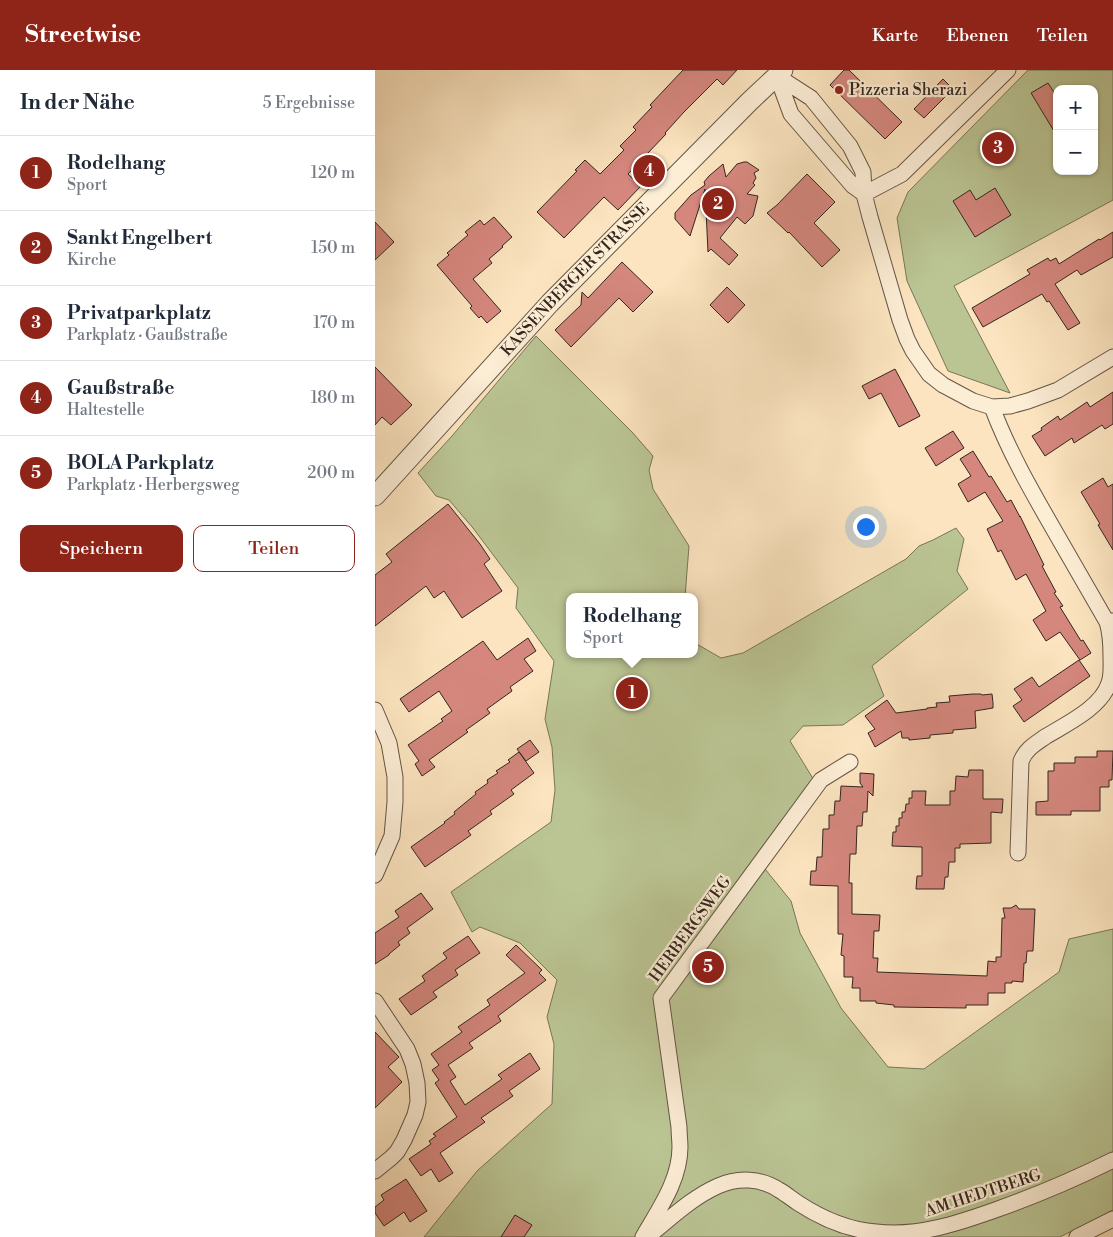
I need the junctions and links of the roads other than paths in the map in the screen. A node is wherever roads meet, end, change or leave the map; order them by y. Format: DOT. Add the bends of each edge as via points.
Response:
graph roads {
  1 [pos="1008,70"];
  2 [pos="780,73"];
  3 [pos="864,194"];
  4 [pos="1113,357"];
  5 [pos="993,407"];
  6 [pos="375,496"];
  7 [pos="1110,622"];
  8 [pos="375,710"];
  9 [pos="850,762"];
  10 [pos="1018,853"];
  11 [pos="375,875"];
  12 [pos="375,1001"];
  13 [pos="1113,1160"];
  14 [pos="375,1171"];
  15 [pos="1113,1219"];
  16 [pos="643,1237"];
  17 [pos="647,1237"];
  18 [pos="1077,1237"];
  1 -- 3 [label="street" via="902,174"];
  2 -- 3 [label="street" via="791,114 853,186"];
  2 -- 3 [label="street" via="811,98 850,146 863,172"];
  2 -- 6 [label="street, KASSENBERGER STRASSE" via="549,303"];
  3 -- 5 [label="street" via="900,320 918,360 943,385 973,401"];
  4 -- 5 [label="street" via="1046,395 1010,406"];
  5 -- 7 [label="street" via="1001,431 1039,504"];
  7 -- 10 [label="street" via="1111,664 1107,688 1095,704 1033,745 1021,761"];
  8 -- 11 [label="street" via="389,744 395,777 392,836"];
  9 -- 16 [label="street, HERBERGSWEG" via="821,780 661,998 680,1148 671,1186"];
  12 -- 14 [label="street" via="407,1049 417,1083 415,1115 397,1152"];
  13 -- 17 [label="street, AM HEDTBERG" via="1033,1197 943,1227 912,1232 855,1229 819,1215 769,1184 753,1180 735,1181 702,1194"];
  15 -- 18 [label="street"];
}
